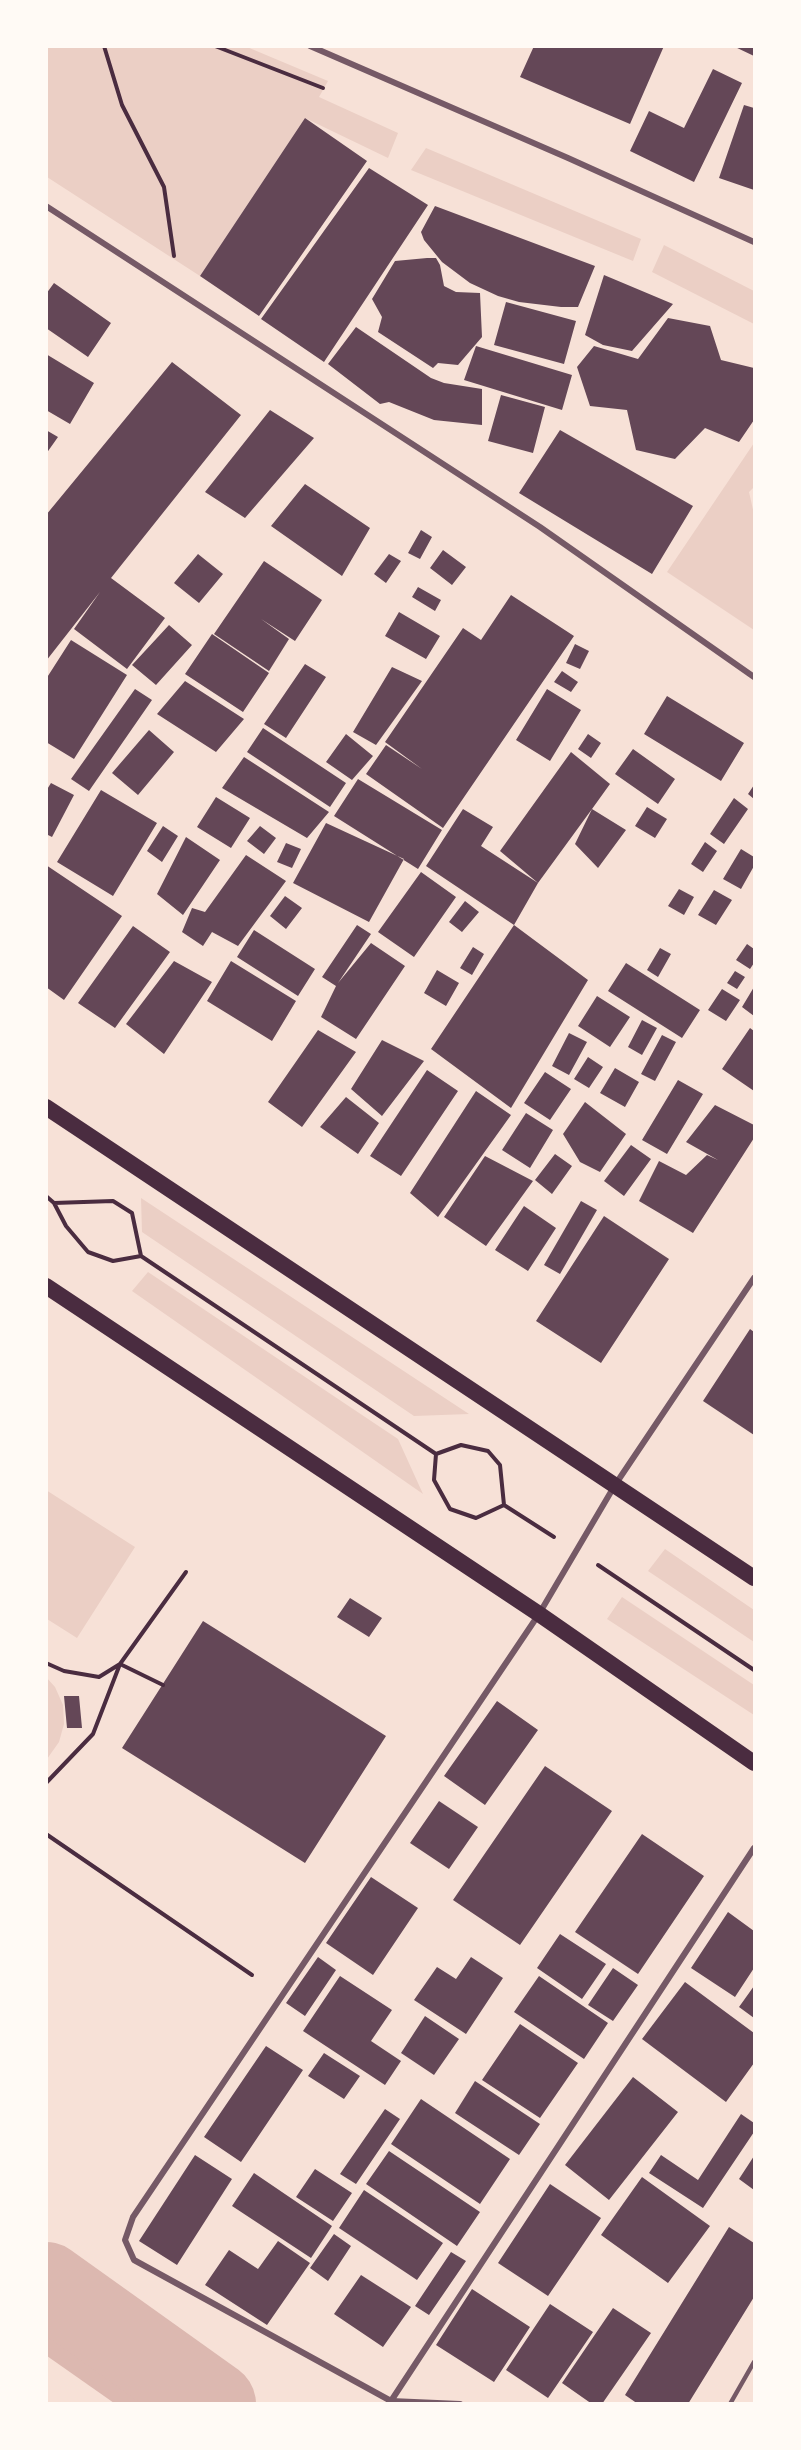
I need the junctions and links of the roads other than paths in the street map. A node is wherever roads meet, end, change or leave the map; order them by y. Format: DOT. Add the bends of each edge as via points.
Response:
graph roads {
  1 [pos="310,46"];
  2 [pos="46,206"];
  3 [pos="754,242"];
  4 [pos="754,676"];
  5 [pos="47,1109"];
  6 [pos="754,1278"];
  7 [pos="46,1286"];
  8 [pos="615,1485"];
  9 [pos="754,1578"];
  10 [pos="539,1614"];
  11 [pos="754,1763"];
  12 [pos="754,1848"];
  13 [pos="754,2362"];
  14 [pos="392,2402"];
  15 [pos="460,2403"];
  16 [pos="730,2403"];
  1 -- 3 [label="street"];
  2 -- 4 [label="street" via="540,527"];
  5 -- 8 [label="highway"];
  6 -- 8 [label="street"];
  7 -- 10 [label="highway"];
  8 -- 9 [label="highway"];
  8 -- 10 [label="street"];
  10 -- 11 [label="highway"];
  10 -- 14 [label="street" via="133,2217 125,2240 134,2260"];
  12 -- 14 [label="street"];
  13 -- 16 [label="lane"];
  14 -- 15 [label="street"];
}
